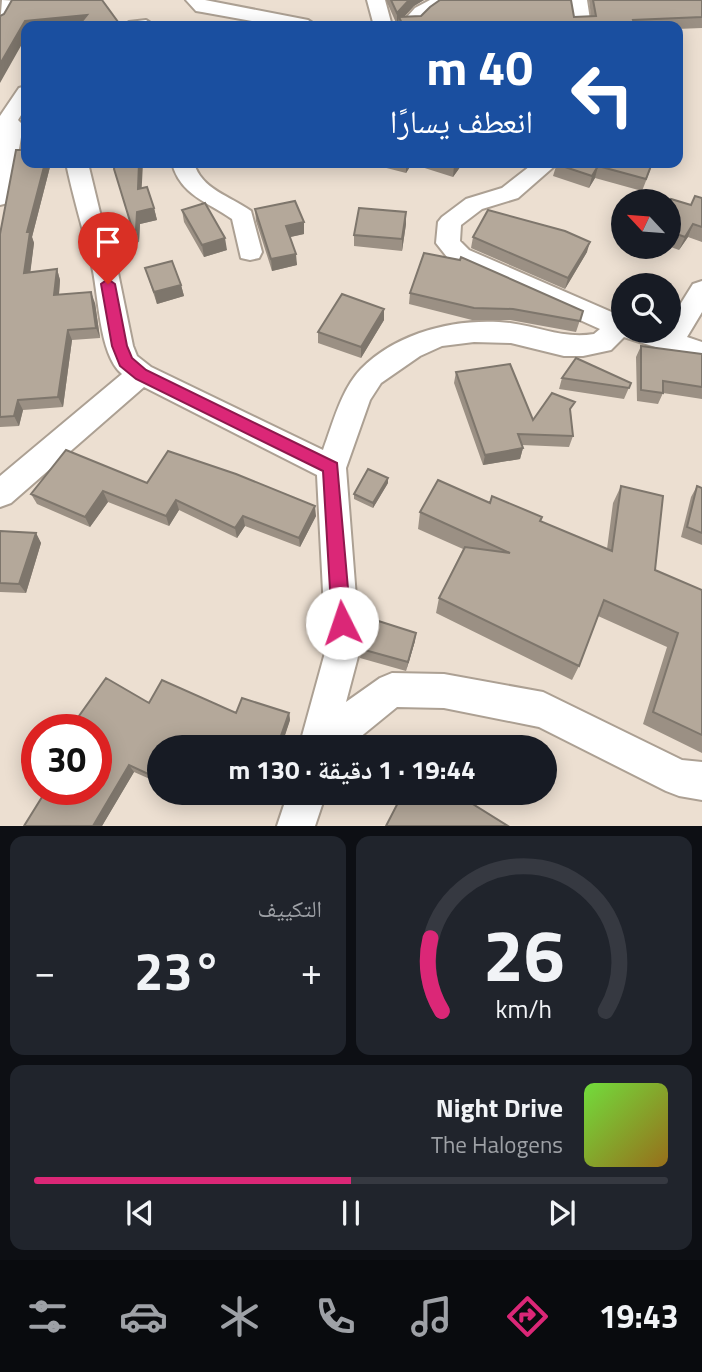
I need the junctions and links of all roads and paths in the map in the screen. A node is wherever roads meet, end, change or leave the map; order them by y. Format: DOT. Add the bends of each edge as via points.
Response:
graph roads {
  1 [pos="195,0"];
  2 [pos="376,0"];
  3 [pos="443,0"];
  4 [pos="578,0"];
  5 [pos="10,1"];
  6 [pos="0,20"];
  7 [pos="280,21"];
  8 [pos="382,21"];
  9 [pos="413,21"];
  10 [pos="581,21"];
  11 [pos="21,103"];
  12 [pos="11,126"];
  13 [pos="78,168"];
  14 [pos="183,168"];
  15 [pos="541,168"];
  16 [pos="0,198"];
  17 [pos="250,252"];
  18 [pos="702,290"];
  19 [pos="611,322"];
  20 [pos="681,325"];
  21 [pos="611,337"];
  22 [pos="674,343"];
  23 [pos="702,352"];
  24 [pos="141,374"];
  25 [pos="331,468"];
  26 [pos="0,494"];
  27 [pos="320,735"];
  28 [pos="335,735"];
  29 [pos="702,781"];
  30 [pos="302,805"];
  31 [pos="296,826"];
  1 -- 7 [label="street" via="202,7"];
  2 -- 8 [label="street"];
  3 -- 9 [label="street"];
  4 -- 10 [label="street"];
  5 -- 6 [label="street"];
  11 -- 12 [label="street"];
  12 -- 16 [label="street"];
  13 -- 24 [label="street" via="120,346 126,362"];
  14 -- 17 [label="street" via="193,186 243,216"];
  15 -- 19 [label="street" via="510,193 474,204 450,222 448,243 460,256"];
  18 -- 20 [label="street"];
  21 -- 25 [label="street" via="602,343 564,346 511,333 474,332 438,337 411,349 371,376 357,396"];
  22 -- 23 [label="street"];
  24 -- 25 [label="street"];
  24 -- 26 [label="street"];
  25 -- 27 [label="street" via="343,649"];
  28 -- 29 [label="street" via="392,690 444,691 543,710 679,778"];
  30 -- 31 [label="street"];
}
